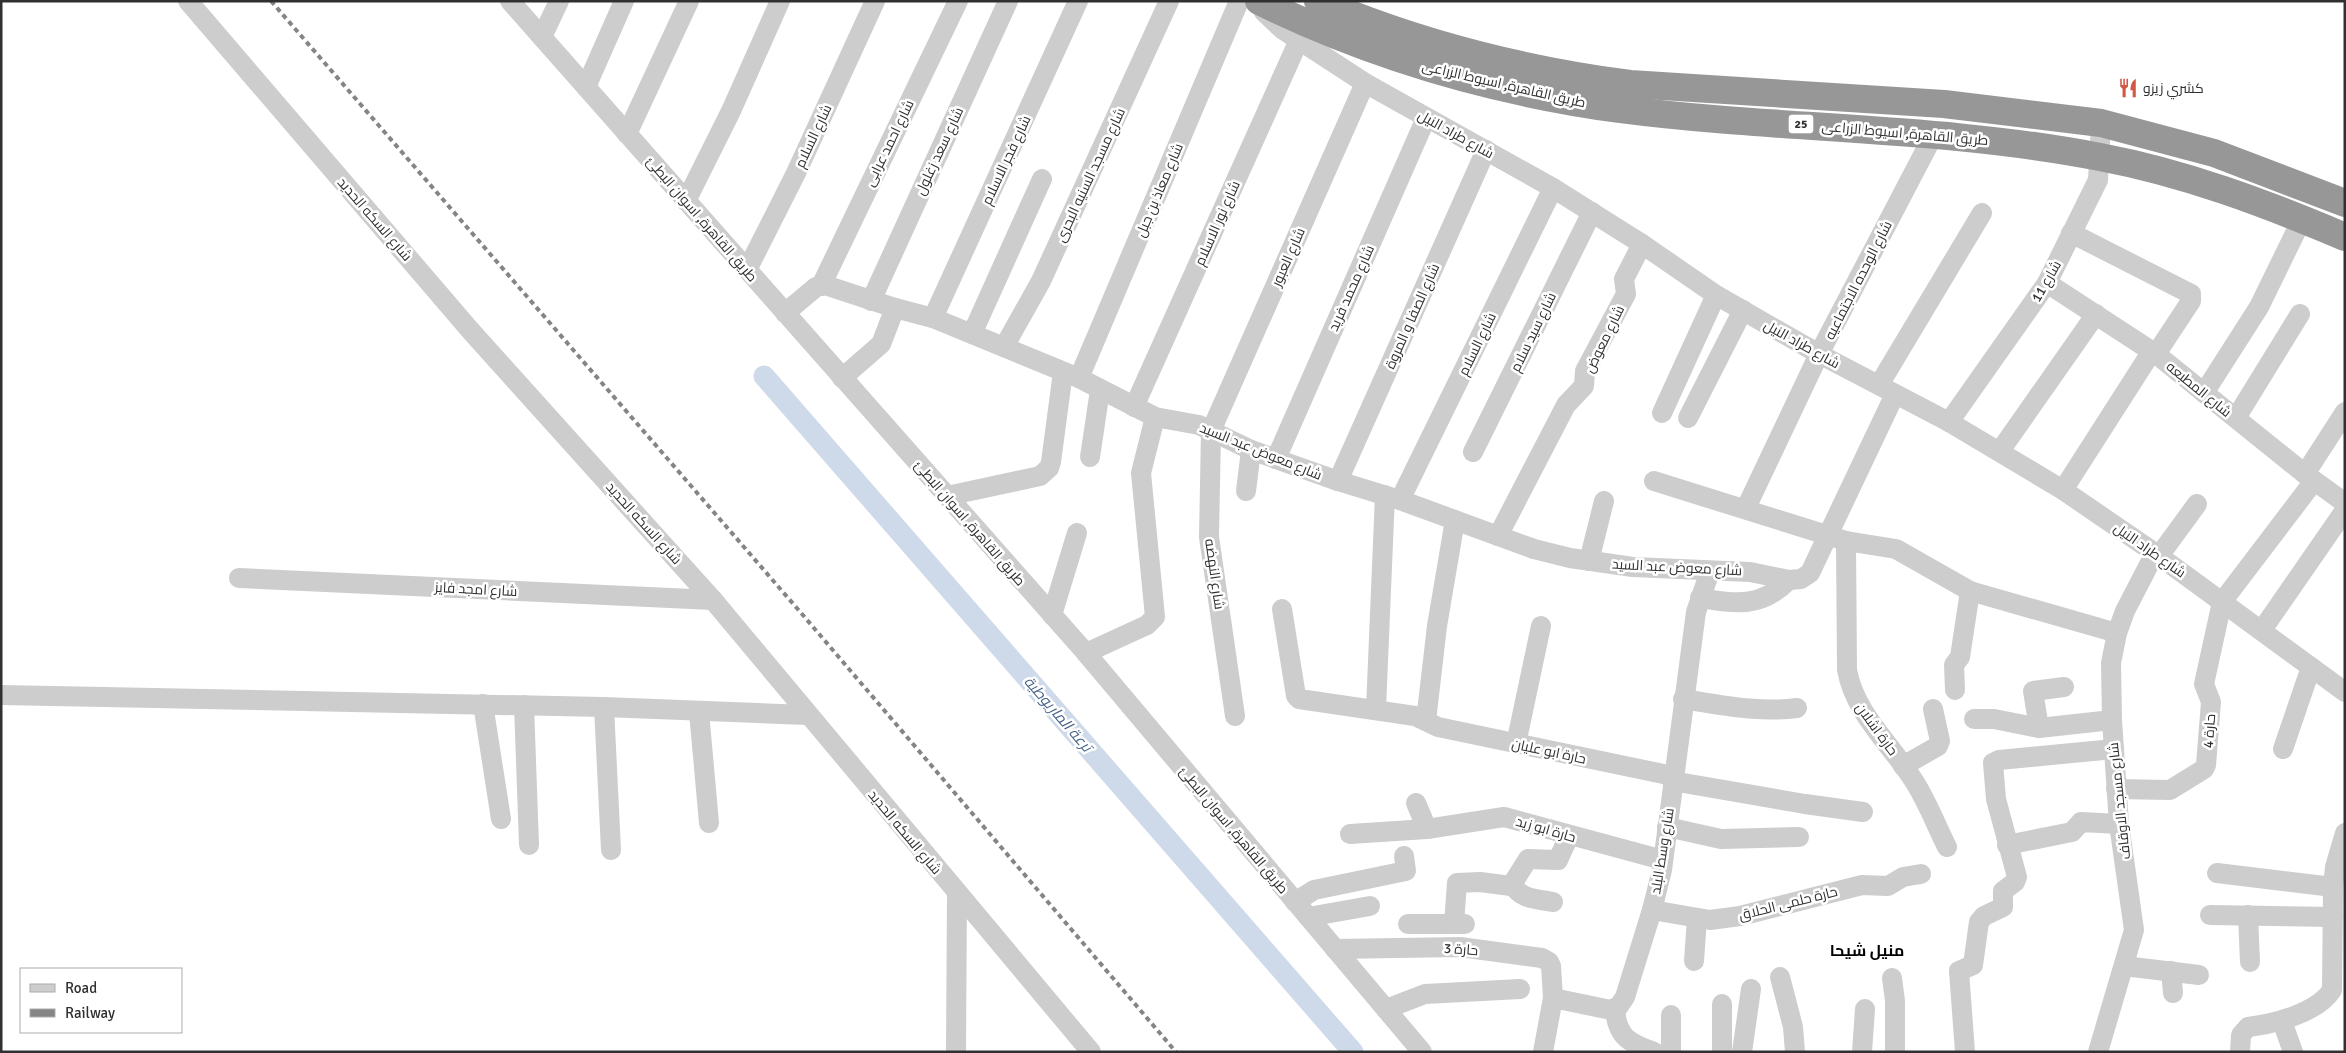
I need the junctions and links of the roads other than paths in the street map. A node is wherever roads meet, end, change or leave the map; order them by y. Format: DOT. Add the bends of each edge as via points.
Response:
graph roads {
  1 [pos="188,1"];
  2 [pos="559,1"];
  3 [pos="624,1"];
  4 [pos="689,1"];
  5 [pos="780,1"];
  6 [pos="875,1"];
  7 [pos="958,1"];
  8 [pos="1008,1"];
  9 [pos="1078,1"];
  10 [pos="1169,1"];
  11 [pos="1239,1"];
  12 [pos="1259,1"];
  13 [pos="1318,1"];
  14 [pos="521,6"];
  15 [pos="542,37"];
  16 [pos="1300,40"];
  17 [pos="1365,84"];
  18 [pos="586,87"];
  19 [pos="1426,118"];
  20 [pos="2100,123"];
  21 [pos="627,134"];
  22 [pos="1934,134"];
  23 [pos="1486,150"];
  24 [pos="2098,156"];
  25 [pos="1042,179"];
  26 [pos="1553,188"];
  27 [pos="686,201"];
  28 [pos="2345,203"];
  29 [pos="1592,212"];
  30 [pos="1982,213"];
  31 [pos="2302,219"];
  32 [pos="2071,233"];
  33 [pos="2345,237"];
  34 [pos="1642,244"];
  35 [pos="747,270"];
  36 [pos="2047,283"];
  37 [pos="821,286"];
  38 [pos="1716,295"];
  39 [pos="870,300"];
  40 [pos="895,308"];
  41 [pos="1743,310"];
  42 [pos="785,313"];
  43 [pos="2096,314"];
  44 [pos="2300,314"];
  45 [pos="934,318"];
  46 [pos="972,334"];
  47 [pos="1004,347"];
  48 [pos="2154,352"];
  49 [pos="1820,354"];
  50 [pos="1071,375"];
  51 [pos="842,378"];
  52 [pos="1100,390"];
  53 [pos="1887,390"];
  54 [pos="2204,393"];
  55 [pos="1134,407"];
  56 [pos="2345,412"];
  57 [pos="1662,413"];
  58 [pos="1155,417"];
  59 [pos="1688,418"];
  60 [pos="2236,418"];
  61 [pos="1949,422"];
  62 [pos="1211,431"];
  63 [pos="1251,450"];
  64 [pos="2000,451"];
  65 [pos="1473,452"];
  66 [pos="1090,456"];
  67 [pos="1276,459"];
  68 [pos="2309,478"];
  69 [pos="1338,481"];
  70 [pos="1654,481"];
  71 [pos="2062,490"];
  72 [pos="1246,491"];
  73 [pos="947,496"];
  74 [pos="1393,497"];
  75 [pos="1604,501"];
  76 [pos="2345,503"];
  77 [pos="2198,504"];
  78 [pos="1746,508"];
  79 [pos="2345,510"];
  80 [pos="1455,520"];
  81 [pos="1077,533"];
  82 [pos="1498,536"];
  83 [pos="1838,538"];
  84 [pos="2157,554"];
  85 [pos="1589,560"];
  86 [pos="1710,571"];
  87 [pos="239,578"];
  88 [pos="1789,580"];
  89 [pos="1970,591"];
  90 [pos="1700,598"];
  91 [pos="713,600"];
  92 [pos="2222,602"];
  93 [pos="1282,609"];
  94 [pos="1052,615"];
  95 [pos="1541,626"];
  96 [pos="2262,630"];
  97 [pos="2117,633"];
  98 [pos="1086,653"];
  99 [pos="2311,666"];
  100 [pos="2064,687"];
  101 [pos="1955,690"];
  102 [pos="2345,692"];
  103 [pos="1,695"];
  104 [pos="1683,699"];
  105 [pos="483,704"];
  106 [pos="524,705"];
  107 [pos="604,707"];
  108 [pos="1798,708"];
  109 [pos="1376,709"];
  110 [pos="1933,709"];
  111 [pos="699,712"];
  112 [pos="807,715"];
  113 [pos="1235,716"];
  114 [pos="1974,719"];
  115 [pos="2112,720"];
  116 [pos="1426,721"];
  117 [pos="2039,728"];
  118 [pos="1516,744"];
  119 [pos="2114,748"];
  120 [pos="2283,748"];
  121 [pos="1903,766"];
  122 [pos="1673,779"];
  123 [pos="2116,790"];
  124 [pos="1416,803"];
  125 [pos="1863,812"];
  126 [pos="501,819"];
  127 [pos="709,824"];
  128 [pos="2119,824"];
  129 [pos="1667,827"];
  130 [pos="1427,829"];
  131 [pos="2345,832"];
  132 [pos="1350,834"];
  133 [pos="1569,836"];
  134 [pos="1798,837"];
  135 [pos="529,845"];
  136 [pos="2007,845"];
  137 [pos="1947,847"];
  138 [pos="611,850"];
  139 [pos="1404,856"];
  140 [pos="1663,860"];
  141 [pos="2217,873"];
  142 [pos="1921,874"];
  143 [pos="1514,884"];
  144 [pos="2333,887"];
  145 [pos="957,893"];
  146 [pos="1295,902"];
  147 [pos="1553,902"];
  148 [pos="1370,906"];
  149 [pos="1652,910"];
  150 [pos="2210,915"];
  151 [pos="2248,916"];
  152 [pos="1308,917"];
  153 [pos="2333,917"];
  154 [pos="1697,918"];
  155 [pos="1408,924"];
  156 [pos="1335,949"];
  157 [pos="2339,957"];
  158 [pos="1694,961"];
  159 [pos="2250,962"];
  160 [pos="2124,966"];
  161 [pos="2171,971"];
  162 [pos="2200,974"];
  163 [pos="1780,977"];
  164 [pos="1892,978"];
  165 [pos="1520,989"];
  166 [pos="1751,989"];
  167 [pos="2173,993"];
  168 [pos="1552,998"];
  169 [pos="1722,1004"];
  170 [pos="1865,1008"];
  171 [pos="1386,1009"];
  172 [pos="1615,1009"];
  173 [pos="1671,1015"];
  174 [pos="2282,1020"];
  175 [pos="956,1052"];
  176 [pos="1091,1052"];
  177 [pos="1422,1052"];
  178 [pos="1543,1052"];
  179 [pos="1654,1052"];
  180 [pos="1671,1052"];
  181 [pos="1722,1052"];
  182 [pos="1742,1052"];
  183 [pos="1795,1052"];
  184 [pos="1862,1052"];
  185 [pos="1895,1052"];
  186 [pos="1966,1052"];
  187 [pos="2098,1052"];
  188 [pos="2240,1052"];
  189 [pos="2293,1052"];
  1 -- 91 [label="street, شارع السكه الحديد" via="470,330"];
  2 -- 15 [label="street"];
  3 -- 18 [label="street"];
  4 -- 21 [label="street"];
  5 -- 27 [label="street"];
  6 -- 35 [label="street, شارع السلام" via="796,173"];
  7 -- 37 [label="street, شارع احمد عرابى"];
  8 -- 39 [label="street, شارع سعد زغلول"];
  9 -- 45 [label="street, شارع فجر الاسلام"];
  10 -- 47 [label="street, شارع مسجد السنيه البحرى" via="1041,281"];
  11 -- 50 [label="street, شارع معاذ بن جبل"];
  12 -- 16 [label="street, شارع طراد النيل" via="1272,22"];
  12 -- 22 [label="highway, طريق القاهرة, اسيوط الزراعى / 25" via="1294,19 1389,55 1476,80 1570,101 1670,114"];
  13 -- 20 [label="highway, طريق القاهرة, اسيوط الزراعى / 25" via="1441,44 1581,78 1961,106"];
  14 -- 15 [label="street, طريق القاهرة, اسوان البطئ"];
  15 -- 18 [label="street, طريق القاهرة, اسوان البطئ"];
  16 -- 17 [label="street, شارع طراد النيل"];
  16 -- 55 [label="street, شارع نور الاسلام"];
  17 -- 19 [label="street, شارع طراد النيل"];
  17 -- 62 [label="street, شارع العبور"];
  18 -- 21 [label="street, طريق القاهرة, اسوان البطئ"];
  19 -- 23 [label="street, شارع طراد النيل"];
  19 -- 67 [label="street, شارع محمد فريد"];
  20 -- 24 [label="street, شارع 11"];
  20 -- 28 [label="highway, طريق القاهرة, اسيوط الزراعى / 25" via="2214,153"];
  21 -- 27 [label="street, طريق القاهرة, اسوان البطئ"];
  22 -- 24 [label="highway, طريق القاهرة, اسيوط الزراعى / 25"];
  22 -- 49 [label="street, شارع الوحده الاجتماعيه"];
  23 -- 26 [label="street, شارع طراد النيل"];
  23 -- 69 [label="street, شارع الصفا و المروة"];
  24 -- 31 [label="highway, طريق القاهرة, اسيوط الزراعى / 25" via="2202,181"];
  24 -- 32 [label="street, شارع 11" via="2098,180"];
  25 -- 46 [label="street"];
  26 -- 29 [label="street, شارع طراد النيل"];
  26 -- 74 [label="street, شارع السلام"];
  27 -- 35 [label="street, طريق القاهرة, اسوان البطئ"];
  29 -- 34 [label="street, شارع طراد النيل"];
  29 -- 65 [label="street, شارع سيد سلام"];
  30 -- 53 [label="street"];
  31 -- 33 [label="highway, طريق القاهرة, اسيوط الزراعى / 25"];
  31 -- 54 [label="street" via="2259,307"];
  32 -- 36 [label="street, شارع 11"];
  32 -- 48 [label="street" via="2191,294 2191,300"];
  34 -- 38 [label="street, شارع طراد النيل"];
  34 -- 82 [label="street, شارع معوض" via="1624,278 1626,294 1585,371 1584,386 1566,405"];
  35 -- 42 [label="street, طريق القاهرة, اسوان البطئ"];
  36 -- 43 [label="street, شارع المطبعه"];
  36 -- 61 [label="street, شارع 11"];
  37 -- 39 [label="street, شارع معوض عبد السيد"];
  37 -- 42 [label="street"];
  38 -- 41 [label="street, شارع طراد النيل"];
  38 -- 57 [label="street"];
  39 -- 40 [label="street, شارع معوض عبد السيد"];
  40 -- 45 [label="street, شارع معوض عبد السيد"];
  40 -- 51 [label="street" via="881,344"];
  41 -- 49 [label="street, شارع طراد النيل"];
  41 -- 59 [label="street"];
  42 -- 51 [label="street, طريق القاهرة, اسوان البطئ"];
  43 -- 48 [label="street, شارع المطبعه"];
  43 -- 64 [label="street"];
  44 -- 60 [label="street"];
  45 -- 46 [label="street, شارع معوض عبد السيد"];
  46 -- 47 [label="street, شارع معوض عبد السيد"];
  47 -- 50 [label="street, شارع معوض عبد السيد"];
  48 -- 54 [label="street, شارع المطبعه"];
  48 -- 71 [label="street"];
  49 -- 53 [label="street, شارع طراد النيل"];
  49 -- 78 [label="street, شارع الوحده الاجتماعيه"];
  50 -- 52 [label="street, شارع معوض عبد السيد"];
  50 -- 73 [label="street, شارع معاذ بن جبل" via="1051,462 1045,472 1040,476"];
  51 -- 73 [label="street, طريق القاهرة, اسوان البطئ"];
  52 -- 55 [label="street, شارع معوض عبد السيد"];
  52 -- 66 [label="street"];
  53 -- 61 [label="street, شارع طراد النيل"];
  53 -- 83 [label="street"];
  54 -- 60 [label="street, شارع المطبعه"];
  55 -- 58 [label="street, شارع معوض عبد السيد"];
  56 -- 68 [label="street"];
  58 -- 62 [label="street, شارع معوض عبد السيد"];
  58 -- 98 [label="street" via="1141,473 1155,616 1147,625"];
  60 -- 68 [label="street, شارع المطبعه"];
  61 -- 64 [label="street, شارع طراد النيل"];
  62 -- 63 [label="street, شارع معوض عبد السيد"];
  62 -- 113 [label="street, شارع النهضه" via="1210,537"];
  63 -- 67 [label="street, شارع معوض عبد السيد"];
  63 -- 72 [label="street"];
  64 -- 71 [label="street, شارع طراد النيل"];
  67 -- 69 [label="street, شارع معوض عبد السيد"];
  68 -- 76 [label="street, شارع المطبعه"];
  68 -- 92 [label="street"];
  69 -- 74 [label="street, شارع معوض عبد السيد"];
  70 -- 78 [label="street"];
  71 -- 84 [label="street, شارع طراد النيل"];
  73 -- 94 [label="street, طريق القاهرة, اسوان البطئ"];
  74 -- 80 [label="street, شارع معوض عبد السيد"];
  74 -- 109 [label="street"];
  75 -- 85 [label="street"];
  77 -- 84 [label="street, شارع مسجد الاوقاف"];
  78 -- 83 [label="street"];
  79 -- 96 [label="street"];
  80 -- 82 [label="street, شارع معوض عبد السيد"];
  80 -- 116 [label="street" via="1437,626"];
  81 -- 94 [label="street"];
  82 -- 85 [label="street, شارع معوض عبد السيد" via="1534,549"];
  83 -- 88 [label="street" via="1810,573 1801,579"];
  83 -- 89 [label="street" via="1896,548"];
  83 -- 121 [label="street, حارة اشلان" via="1850,686 1856,701"];
  84 -- 92 [label="street, شارع طراد النيل"];
  84 -- 97 [label="street, شارع مسجد الاوقاف" via="2125,610"];
  85 -- 86 [label="street, شارع معوض عبد السيد" via="1642,568"];
  86 -- 88 [label="street, شارع معوض عبد السيد" via="1750,572"];
  86 -- 90 [label="street, شارع وسط البلد"];
  87 -- 91 [label="street, شارع امجد فايز"];
  88 -- 90 [label="street" via="1779,590 1748,603"];
  89 -- 97 [label="street"];
  89 -- 101 [label="street" via="1960,657 1954,665"];
  90 -- 104 [label="street, شارع وسط البلد"];
  91 -- 112 [label="street, شارع السكه الحديد"];
  92 -- 96 [label="street, شارع طراد النيل"];
  92 -- 123 [label="street, حارة 4" via="2204,684 2211,702 2206,765 2170,790"];
  93 -- 109 [label="street, حارة ابو عليان" via="1297,698"];
  94 -- 98 [label="street, طريق القاهرة, اسوان البطئ"];
  95 -- 118 [label="street"];
  96 -- 99 [label="street, شارع طراد النيل"];
  97 -- 115 [label="street, شارع مسجد الاوقاف" via="2110,678"];
  98 -- 146 [label="street, طريق القاهرة, اسوان البطئ"];
  99 -- 102 [label="street, شارع طراد النيل"];
  99 -- 120 [label="street"];
  100 -- 117 [label="street" via="2033,691"];
  103 -- 105 [label="street"];
  104 -- 108 [label="street" via="1757,710"];
  104 -- 122 [label="street, شارع وسط البلد"];
  105 -- 106 [label="street"];
  105 -- 126 [label="street"];
  106 -- 107 [label="street"];
  106 -- 135 [label="street"];
  107 -- 111 [label="street"];
  107 -- 138 [label="street"];
  109 -- 116 [label="street, حارة ابو عليان"];
  110 -- 121 [label="street" via="1940,741 1938,746"];
  111 -- 112 [label="street"];
  111 -- 127 [label="street"];
  112 -- 145 [label="street, شارع السكه الحديد"];
  114 -- 117 [label="street" via="1994,719"];
  115 -- 117 [label="street"];
  115 -- 119 [label="street, شارع مسجد الاوقاف"];
  116 -- 118 [label="street, حارة ابو عليان" via="1438,727"];
  118 -- 122 [label="street, حارة ابو عليان"];
  119 -- 123 [label="street, شارع مسجد الاوقاف"];
  119 -- 136 [label="street" via="1995,761 1992,766 1996,799"];
  121 -- 137 [label="street, حارة اشلان" via="1915,782"];
  122 -- 125 [label="street, حارة ابو عليان"];
  122 -- 129 [label="street, شارع وسط البلد"];
  123 -- 128 [label="street, شارع مسجد الاوقاف"];
  124 -- 130 [label="street"];
  128 -- 136 [label="street" via="2081,822 2072,832"];
  128 -- 160 [label="street, شارع مسجد الاوقاف" via="2134,922"];
  129 -- 134 [label="street" via="1721,839"];
  129 -- 140 [label="street, شارع وسط البلد"];
  130 -- 132 [label="street, حارة ابو زيد"];
  130 -- 133 [label="street, حارة ابو زيد" via="1504,817"];
  131 -- 144 [label="street"];
  133 -- 140 [label="street, حارة ابو زيد"];
  133 -- 143 [label="street" via="1558,860 1528,859"];
  136 -- 186 [label="street" via="2017,877 2003,891 2003,907 1981,918 1973,965 1960,971"];
  139 -- 146 [label="street" via="1406,871 1314,890"];
  140 -- 149 [label="street, شارع وسط البلد"];
  141 -- 144 [label="street"];
  142 -- 154 [label="street, حارة حلمى الحلاق" via="1903,877 1888,886 1862,885 1740,916 1710,920"];
  143 -- 147 [label="street" via="1517,892 1524,896"];
  143 -- 155 [label="street" via="1507,887 1480,882 1457,883 1459,924"];
  144 -- 153 [label="street"];
  145 -- 175 [label="street"];
  145 -- 176 [label="street, شارع السكه الحديد"];
  146 -- 152 [label="street, طريق القاهرة, اسوان البطئ"];
  148 -- 152 [label="street"];
  149 -- 154 [label="street, حارة حلمى الحلاق"];
  149 -- 172 [label="street, شارع وسط البلد" via="1625,998"];
  150 -- 151 [label="street"];
  151 -- 153 [label="street"];
  151 -- 159 [label="street"];
  152 -- 156 [label="street, طريق القاهرة, اسوان البطئ"];
  153 -- 157 [label="street"];
  154 -- 158 [label="street"];
  156 -- 168 [label="street, حارة 3" via="1460,946 1542,958 1551,966"];
  156 -- 171 [label="street, طريق القاهرة, اسوان البطئ"];
  157 -- 174 [label="street" via="2329,993 2306,1010"];
  160 -- 161 [label="street"];
  160 -- 187 [label="street, شارع مسجد الاوقاف"];
  161 -- 162 [label="street"];
  161 -- 167 [label="street"];
  163 -- 183 [label="street" via="1793,1027"];
  164 -- 185 [label="street"];
  165 -- 171 [label="street" via="1425,994"];
  166 -- 182 [label="street"];
  168 -- 172 [label="street" via="1606,1010"];
  168 -- 178 [label="street"];
  169 -- 181 [label="street"];
  170 -- 184 [label="street"];
  171 -- 177 [label="street, طريق القاهرة, اسوان البطئ"];
  172 -- 179 [label="street" via="1620,1034"];
  173 -- 180 [label="street"];
  174 -- 188 [label="street" via="2245,1029 2241,1035"];
  174 -- 189 [label="street"];
}
